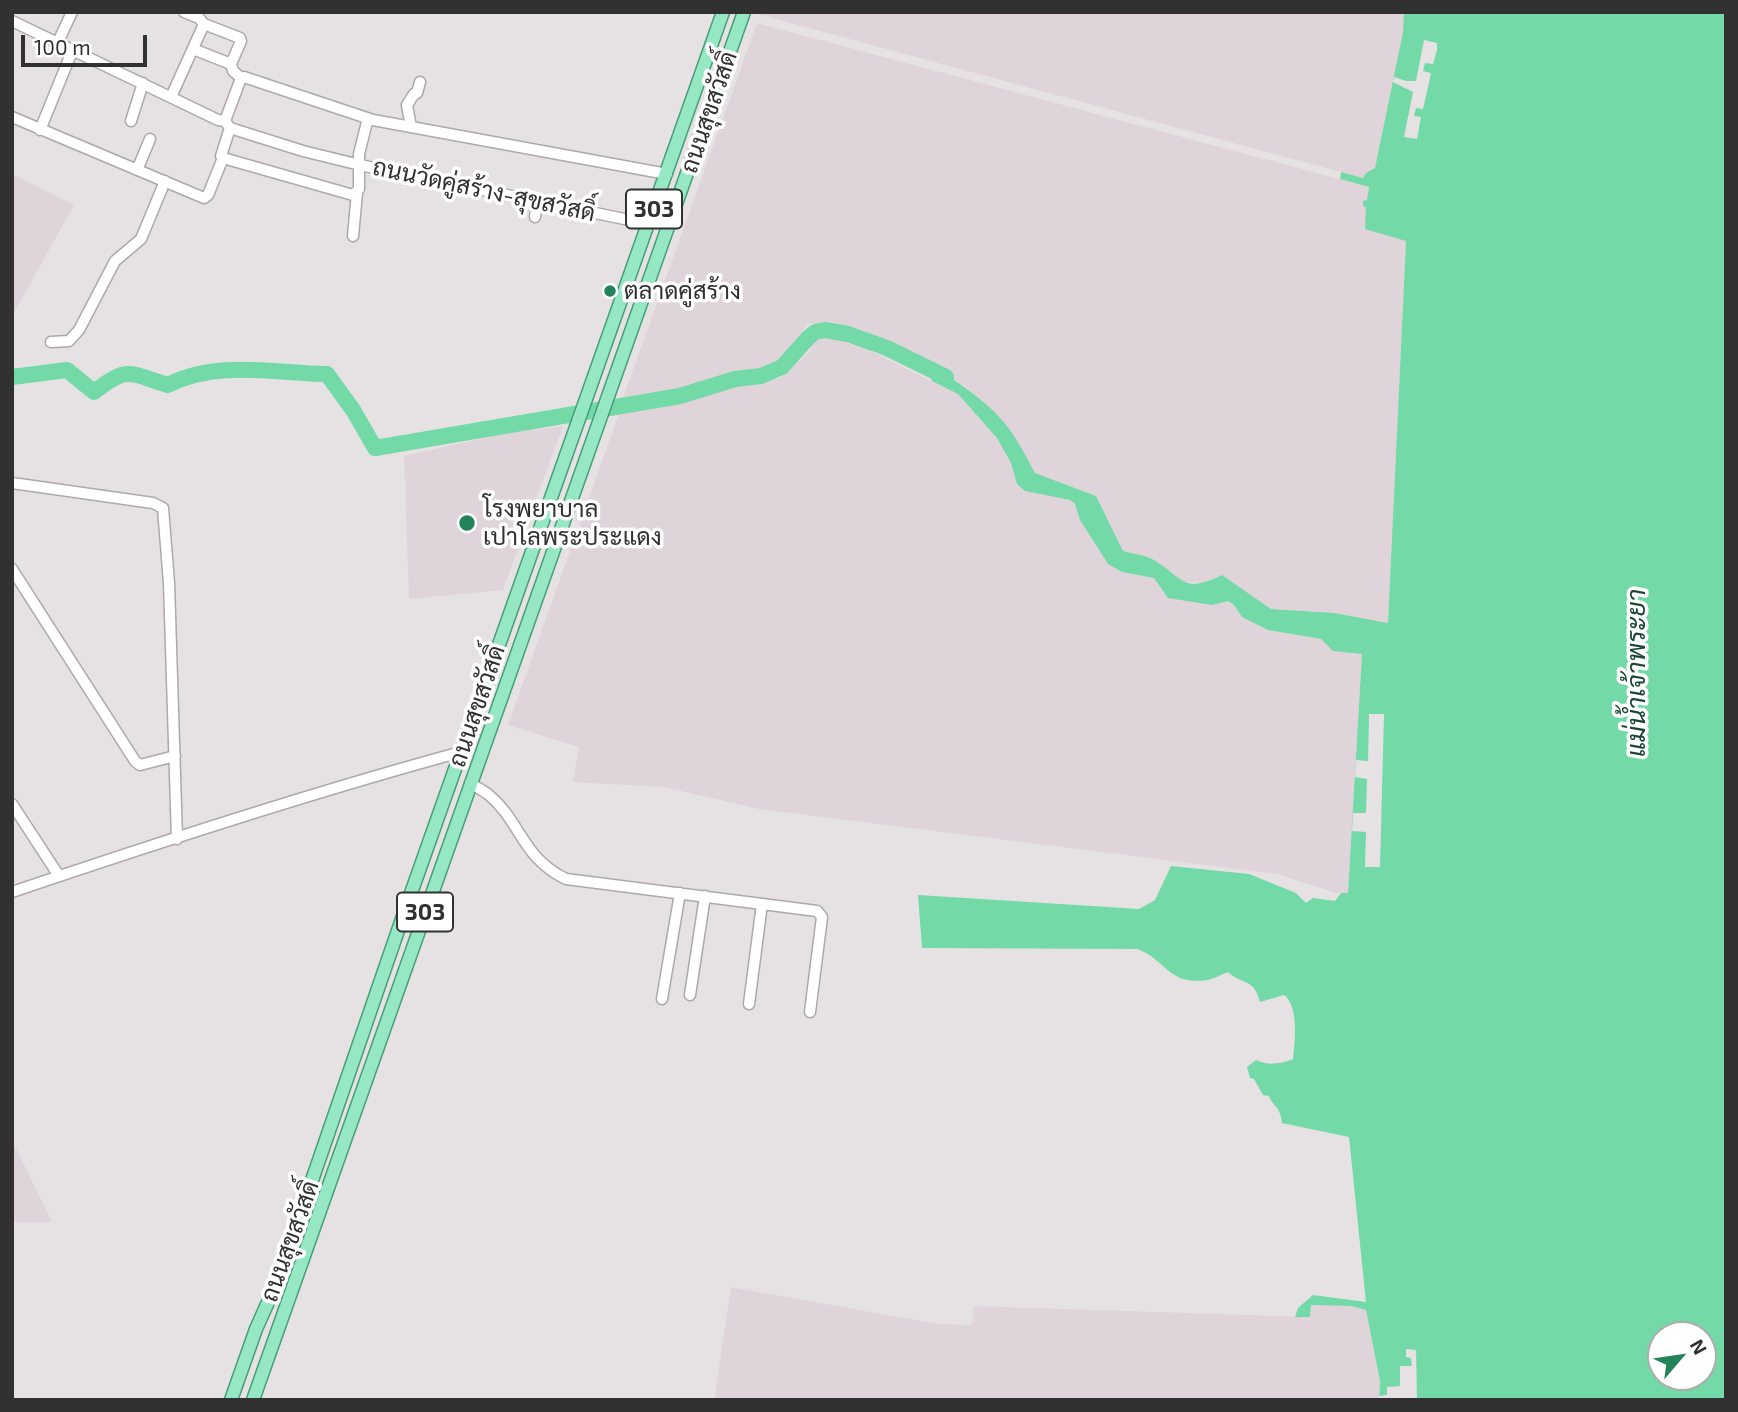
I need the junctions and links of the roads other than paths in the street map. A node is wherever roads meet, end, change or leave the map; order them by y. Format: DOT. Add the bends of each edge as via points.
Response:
graph roads {
  1 [pos="72,12"];
  2 [pos="184,12"];
  3 [pos="723,12"];
  4 [pos="744,12"];
  5 [pos="12,21"];
  6 [pos="204,23"];
  7 [pos="58,43"];
  8 [pos="73,49"];
  9 [pos="192,49"];
  10 [pos="231,64"];
  11 [pos="241,78"];
  12 [pos="420,82"];
  13 [pos="144,83"];
  14 [pos="171,97"];
  15 [pos="12,117"];
  16 [pos="368,118"];
  17 [pos="131,121"];
  18 [pos="227,124"];
  19 [pos="411,127"];
  20 [pos="40,130"];
  21 [pos="150,139"];
  22 [pos="223,158"];
  23 [pos="360,165"];
  24 [pos="137,170"];
  25 [pos="667,174"];
  26 [pos="165,181"];
  27 [pos="357,193"];
  28 [pos="537,201"];
  29 [pos="535,217"];
  30 [pos="649,224"];
  31 [pos="354,236"];
  32 [pos="51,342"];
  33 [pos="12,483"];
  34 [pos="12,569"];
  35 [pos="461,752"];
  36 [pos="175,756"];
  37 [pos="470,783"];
  38 [pos="12,804"];
  39 [pos="177,839"];
  40 [pos="58,876"];
  41 [pos="12,892"];
  42 [pos="680,893"];
  43 [pos="705,896"];
  44 [pos="762,904"];
  45 [pos="690,995"];
  46 [pos="662,999"];
  47 [pos="749,1004"];
  48 [pos="810,1012"];
  49 [pos="231,1400"];
  50 [pos="253,1400"];
  1 -- 7 [label="street"];
  2 -- 6 [label="street"];
  3 -- 25 [label="main road, ถนนสุขสวัสดิ์ / 303"];
  4 -- 37 [label="main road, ถนนสุขสวัสดิ์ / 303"];
  5 -- 7 [label="street"];
  6 -- 9 [label="street"];
  6 -- 10 [label="street" via="240,38"];
  7 -- 8 [label="street"];
  8 -- 13 [label="street"];
  8 -- 20 [label="street"];
  9 -- 10 [label="street"];
  9 -- 14 [label="street"];
  10 -- 11 [label="street"];
  11 -- 16 [label="street"];
  11 -- 18 [label="street"];
  12 -- 19 [label="street" via="418,93 407,105"];
  13 -- 14 [label="street"];
  13 -- 17 [label="street"];
  14 -- 18 [label="street"];
  15 -- 20 [label="street"];
  16 -- 19 [label="street"];
  16 -- 23 [label="street"];
  18 -- 22 [label="street"];
  18 -- 23 [label="street"];
  19 -- 25 [label="street"];
  20 -- 24 [label="street"];
  21 -- 24 [label="street"];
  22 -- 26 [label="street" via="204,198"];
  22 -- 27 [label="street, ถนนวัดคู่สร้าง-สุขสวัสดิ์"];
  23 -- 27 [label="street, ถนนวัดคู่สร้าง-สุขสวัสดิ์"];
  23 -- 28 [label="street, ถนนวัดคู่สร้าง-สุขสวัสดิ์"];
  24 -- 26 [label="street"];
  25 -- 30 [label="main road, ถนนสุขสวัสดิ์ / 303"];
  26 -- 32 [label="street" via="141,239 115,261 79,330 69,341"];
  27 -- 31 [label="street"];
  28 -- 29 [label="street"];
  28 -- 30 [label="street, ถนนวัดคู่สร้าง-สุขสวัสดิ์"];
  30 -- 35 [label="main road, ถนนสุขสวัสดิ์ / 303"];
  33 -- 36 [label="street" via="163,508"];
  34 -- 36 [label="street" via="135,761 141,765"];
  35 -- 39 [label="street"];
  35 -- 49 [label="main road, ถนนสุขสวัสดิ์ / 303" via="277,1282"];
  36 -- 39 [label="street"];
  37 -- 42 [label="street" via="488,794 552,873 566,879"];
  37 -- 50 [label="main road, ถนนสุขสวัสดิ์ / 303"];
  38 -- 40 [label="street"];
  39 -- 40 [label="street"];
  40 -- 41 [label="street"];
  42 -- 43 [label="street"];
  42 -- 46 [label="street"];
  43 -- 44 [label="street"];
  43 -- 45 [label="street"];
  44 -- 47 [label="street"];
  44 -- 48 [label="street" via="817,911 822,917"];
}
